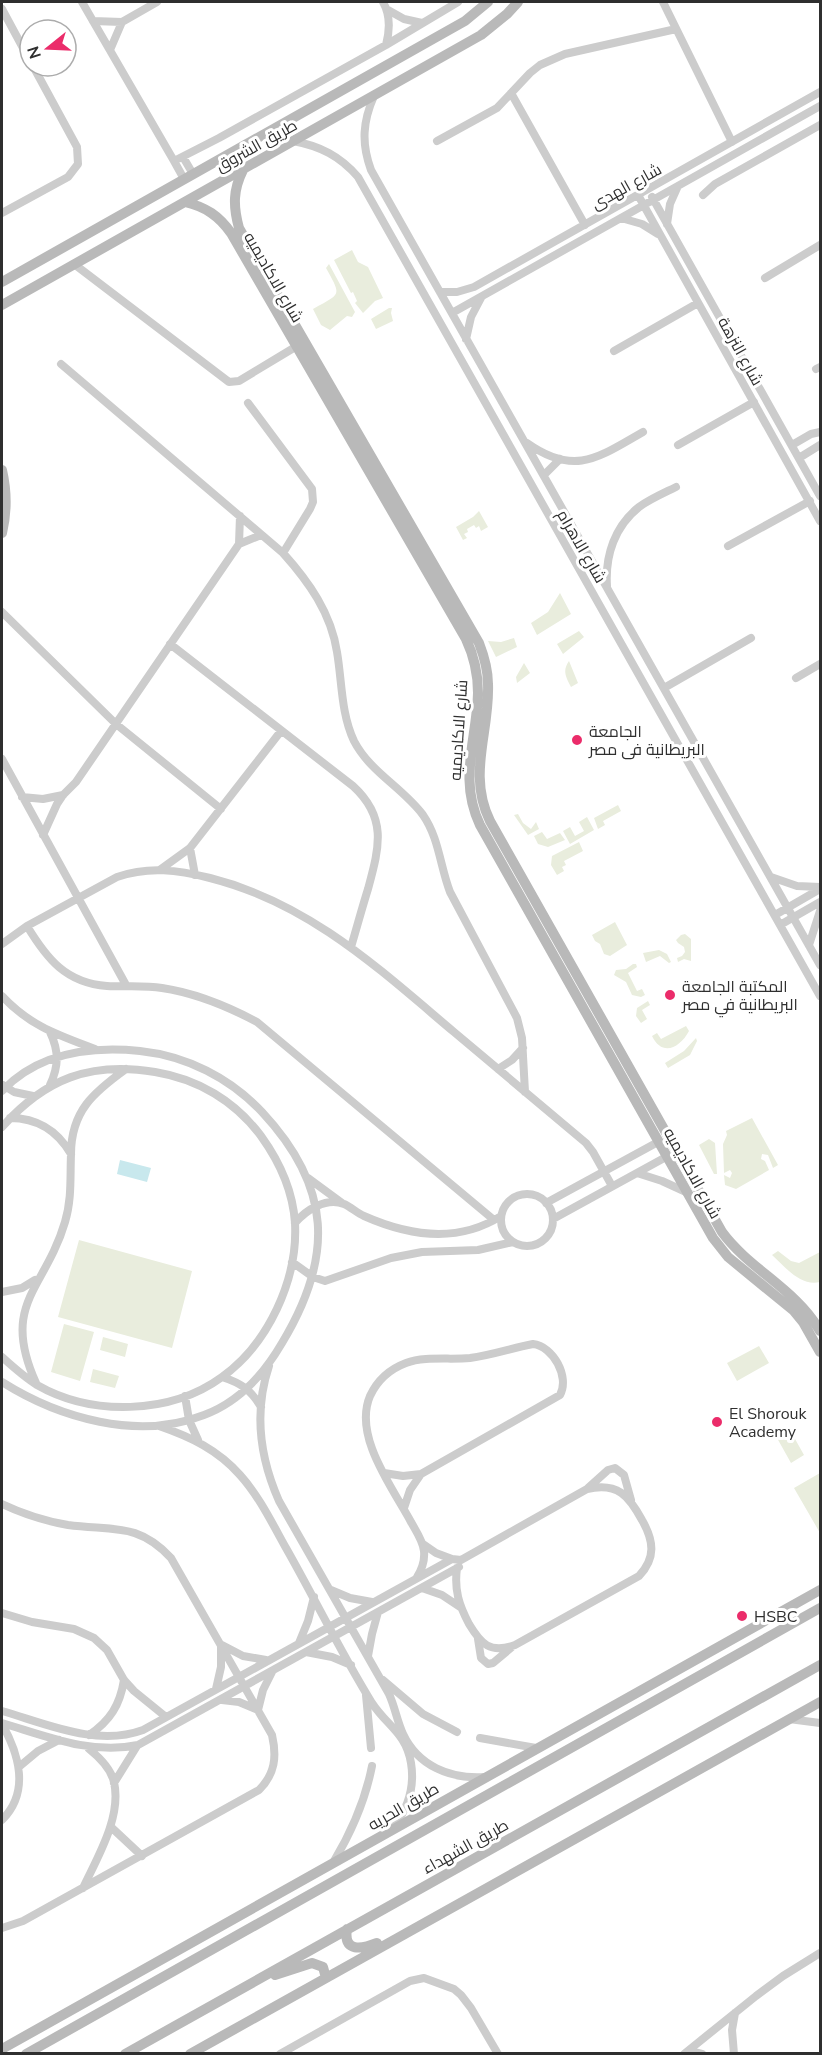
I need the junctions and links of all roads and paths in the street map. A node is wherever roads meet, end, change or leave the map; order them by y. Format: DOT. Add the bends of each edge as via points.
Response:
graph roads {
  1 [pos="82,2"];
  2 [pos="157,2"];
  3 [pos="383,2"];
  4 [pos="458,2"];
  5 [pos="488,2"];
  6 [pos="518,2"];
  7 [pos="663,2"];
  8 [pos="2,9"];
  9 [pos="388,10"];
  10 [pos="93,21"];
  11 [pos="122,22"];
  12 [pos="422,23"];
  13 [pos="676,29"];
  14 [pos="18,39"];
  15 [pos="386,45"];
  16 [pos="110,50"];
  17 [pos="414,50"];
  18 [pos="424,67"];
  19 [pos="40,78"];
  20 [pos="820,92"];
  21 [pos="511,93"];
  22 [pos="374,96"];
  23 [pos="820,106"];
  24 [pos="820,125"];
  25 [pos="256,139"];
  26 [pos="293,141"];
  27 [pos="437,141"];
  28 [pos="732,142"];
  29 [pos="266,156"];
  30 [pos="183,157"];
  31 [pos="174,161"];
  32 [pos="243,170"];
  33 [pos="371,170"];
  34 [pos="188,177"];
  35 [pos="358,177"];
  36 [pos="678,186"];
  37 [pos="647,189"];
  38 [pos="638,195"];
  39 [pos="703,195"];
  40 [pos="653,200"];
  41 [pos="185,202"];
  42 [pos="644,205"];
  43 [pos="2,213"];
  44 [pos="621,218"];
  45 [pos="667,224"];
  46 [pos="585,225"];
  47 [pos="660,235"];
  48 [pos="820,245"];
  49 [pos="74,264"];
  50 [pos="765,278"];
  51 [pos="2,282"];
  52 [pos="440,292"];
  53 [pos="481,297"];
  54 [pos="698,303"];
  55 [pos="2,305"];
  56 [pos="452,314"];
  57 [pos="466,339"];
  58 [pos="297,346"];
  59 [pos="614,351"];
  60 [pos="61,364"];
  61 [pos="321,378"];
  62 [pos="754,402"];
  63 [pos="248,403"];
  64 [pos="643,432"];
  65 [pos="820,432"];
  66 [pos="524,441"];
  67 [pos="678,445"];
  68 [pos="792,445"];
  69 [pos="820,445"];
  70 [pos="799,458"];
  71 [pos="560,459"];
  72 [pos="2,471"];
  73 [pos="544,475"];
  74 [pos="676,487"];
  75 [pos="820,496"];
  76 [pos="556,498"];
  77 [pos="810,501"];
  78 [pos="543,505"];
  79 [pos="240,516"];
  80 [pos="820,520"];
  81 [pos="2,533"];
  82 [pos="261,535"];
  83 [pos="239,544"];
  84 [pos="728,546"];
  85 [pos="283,553"];
  86 [pos="607,587"];
  87 [pos="2,612"];
  88 [pos="751,638"];
  89 [pos="170,644"];
  90 [pos="820,664"];
  91 [pos="796,678"];
  92 [pos="664,688"];
  93 [pos="116,724"];
  94 [pos="281,731"];
  95 [pos="2,759"];
  96 [pos="63,795"];
  97 [pos="22,797"];
  98 [pos="221,809"];
  99 [pos="43,835"];
  100 [pos="190,849"];
  101 [pos="160,869"];
  102 [pos="195,875"];
  103 [pos="771,878"];
  104 [pos="820,888"];
  105 [pos="78,898"];
  106 [pos="820,902"];
  107 [pos="788,907"];
  108 [pos="820,911"];
  109 [pos="775,915"];
  110 [pos="794,918"];
  111 [pos="780,925"];
  112 [pos="27,926"];
  113 [pos="2,944"];
  114 [pos="809,945"];
  115 [pos="351,947"];
  116 [pos="820,965"];
  117 [pos="126,985"];
  118 [pos="2,996"];
  119 [pos="820,996"];
  120 [pos="50,1032"];
  121 [pos="523,1048"];
  122 [pos="97,1049"];
  123 [pos="58,1056"];
  124 [pos="498,1069"];
  125 [pos="126,1070"];
  126 [pos="630,1081"];
  127 [pos="50,1085"];
  128 [pos="3,1087"];
  129 [pos="525,1092"];
  130 [pos="33,1096"];
  131 [pos="9,1118"];
  132 [pos="2,1127"];
  133 [pos="658,1142"];
  134 [pos="70,1154"];
  135 [pos="666,1156"];
  136 [pos="604,1171"];
  137 [pos="637,1173"];
  138 [pos="306,1176"];
  139 [pos="612,1186"];
  140 [pos="686,1192"];
  141 [pos="343,1203"];
  142 [pos="546,1203"];
  143 [pos="315,1206"];
  144 [pos="497,1218"];
  145 [pos="553,1219"];
  146 [pos="295,1223"];
  147 [pos="513,1242"];
  148 [pos="737,1249"];
  149 [pos="728,1257"];
  150 [pos="292,1262"];
  151 [pos="314,1277"];
  152 [pos="36,1280"];
  153 [pos="2,1292"];
  154 [pos="820,1330"];
  155 [pos="820,1352"];
  156 [pos="2,1357"];
  157 [pos="272,1359"];
  158 [pos="222,1377"];
  159 [pos="2,1382"];
  160 [pos="37,1385"];
  161 [pos="247,1388"];
  162 [pos="185,1396"];
  163 [pos="261,1407"];
  164 [pos="189,1420"];
  165 [pos="155,1425"];
  166 [pos="199,1441"];
  167 [pos="384,1473"];
  168 [pos="422,1474"];
  169 [pos="587,1489"];
  170 [pos="632,1502"];
  171 [pos="2,1504"];
  172 [pos="404,1508"];
  173 [pos="423,1544"];
  174 [pos="452,1558"];
  175 [pos="461,1560"];
  176 [pos="457,1568"];
  177 [pos="417,1577"];
  178 [pos="422,1588"];
  179 [pos="330,1590"];
  180 [pos="820,1590"];
  181 [pos="314,1597"];
  182 [pos="372,1602"];
  183 [pos="460,1608"];
  184 [pos="820,1608"];
  185 [pos="378,1612"];
  186 [pos="2,1613"];
  187 [pos="345,1617"];
  188 [pos="330,1626"];
  189 [pos="351,1627"];
  190 [pos="335,1636"];
  191 [pos="478,1639"];
  192 [pos="299,1643"];
  193 [pos="220,1644"];
  194 [pos="515,1645"];
  195 [pos="306,1652"];
  196 [pos="368,1658"];
  197 [pos="268,1660"];
  198 [pos="352,1665"];
  199 [pos="820,1665"];
  200 [pos="273,1671"];
  201 [pos="378,1675"];
  202 [pos="239,1677"];
  203 [pos="124,1680"];
  204 [pos="244,1686"];
  205 [pos="216,1689"];
  206 [pos="365,1690"];
  207 [pos="220,1700"];
  208 [pos="820,1702"];
  209 [pos="258,1710"];
  210 [pos="2,1711"];
  211 [pos="166,1717"];
  212 [pos="789,1719"];
  213 [pos="820,1723"];
  214 [pos="2,1724"];
  215 [pos="458,1732"];
  216 [pos="89,1736"];
  217 [pos="480,1738"];
  218 [pos="59,1740"];
  219 [pos="138,1745"];
  220 [pos="88,1748"];
  221 [pos="371,1748"];
  222 [pos="536,1748"];
  223 [pos="506,1765"];
  224 [pos="20,1766"];
  225 [pos="372,1766"];
  226 [pos="484,1777"];
  227 [pos="514,1779"];
  228 [pos="114,1783"];
  229 [pos="2,1820"];
  230 [pos="111,1827"];
  231 [pos="394,1827"];
  232 [pos="374,1839"];
  233 [pos="382,1854"];
  234 [pos="142,1856"];
  235 [pos="332,1864"];
  236 [pos="82,1888"];
  237 [pos="15,1925"];
  238 [pos="2,1928"];
  239 [pos="347,1929"];
  240 [pos="2,1935"];
  241 [pos="394,1938"];
  242 [pos="820,1953"];
  243 [pos="267,1974"];
  244 [pos="326,1978"];
  245 [pos="735,2013"];
  246 [pos="2,2049"];
  247 [pos="687,2052"];
  248 [pos="26,2054"];
  249 [pos="125,2054"];
  250 [pos="190,2054"];
  251 [pos="280,2054"];
  252 [pos="498,2054"];
  253 [pos="702,2054"];
  254 [pos="734,2054"];
  1 -- 10 [label="street"];
  2 -- 11 [label="street"];
  3 -- 9 [label="street"];
  4 -- 12 [label="street"];
  5 -- 17 [label="street, طريق الشروق" via="465,21"];
  6 -- 18 [label="street, طريق الشروق" via="481,34"];
  7 -- 13 [label="street"];
  8 -- 14 [label="street"];
  9 -- 12 [label="street"];
  9 -- 15 [label="street"];
  10 -- 11 [label="street"];
  10 -- 16 [label="street"];
  11 -- 16 [label="street"];
  12 -- 15 [label="street"];
  13 -- 21 [label="street" via="565,54 530,73"];
  13 -- 28 [label="street"];
  15 -- 30 [label="street"];
  16 -- 31 [label="street"];
  17 -- 18 [label="street"];
  17 -- 25 [label="street, طريق الشروق"];
  18 -- 22 [label="street, طريق الشروق"];
  19 -- 43 [label="street" via="77,147 78,164 68,177"];
  20 -- 28 [label="street, شارع الهدى"];
  21 -- 27 [label="street" via="497,108"];
  21 -- 46 [label="street"];
  22 -- 26 [label="street, طريق الشروق"];
  22 -- 33 [label="street, شارع الاهرام" via="363,140"];
  23 -- 36 [label="street, شارع الهدى"];
  24 -- 39 [label="street"];
  25 -- 29 [label="street"];
  25 -- 34 [label="street, طريق الشروق"];
  26 -- 29 [label="street, طريق الشروق"];
  26 -- 35 [label="street, شارع الاهرام" via="329,152"];
  28 -- 37 [label="street, شارع الهدى"];
  29 -- 32 [label="street, طريق الشروق"];
  30 -- 31 [label="street"];
  30 -- 34 [label="street"];
  31 -- 34 [label="street"];
  32 -- 41 [label="street, طريق الشروق"];
  32 -- 61 [label="street, شارع الاكاديميه" via="234,198 239,228"];
  33 -- 35 [label="street"];
  33 -- 52 [label="street, شارع الاهرام"];
  34 -- 51 [label="street, طريق الشروق"];
  35 -- 78 [label="street, شارع الاهرام"];
  36 -- 40 [label="street, شارع الهدى"];
  36 -- 45 [label="street"];
  37 -- 38 [label="street, شارع الهدى"];
  37 -- 40 [label="street, شارع النزهة"];
  38 -- 42 [label="street, شارع النزهة"];
  38 -- 46 [label="street, شارع الهدى"];
  40 -- 42 [label="street, شارع الهدى"];
  40 -- 45 [label="street, شارع النزهة"];
  41 -- 49 [label="street, طريق الشروق"];
  41 -- 58 [label="street, شارع الاكاديميه" via="206,209 223,221"];
  42 -- 44 [label="street, شارع الهدى"];
  42 -- 47 [label="street, شارع النزهة"];
  44 -- 47 [label="street"];
  44 -- 53 [label="street, شارع الهدى"];
  45 -- 68 [label="street, شارع النزهة"];
  46 -- 52 [label="street, شارع الهدى" via="474,287"];
  47 -- 54 [label="street, شارع النزهة"];
  48 -- 50 [label="street"];
  49 -- 55 [label="street, طريق الشروق"];
  49 -- 58 [label="street" via="229,382 239,381"];
  52 -- 56 [label="street, شارع الاهرام"];
  53 -- 56 [label="street, شارع الهدى"];
  53 -- 57 [label="street"];
  54 -- 59 [label="street"];
  54 -- 62 [label="street, شارع النزهة"];
  56 -- 57 [label="street, شارع الاهرام"];
  57 -- 66 [label="street, شارع الاهرام"];
  58 -- 61 [label="street, شارع الاكاديميه"];
  60 -- 79 [label="street"];
  61 -- 126 [label="street, شارع الاكاديميه" via="456,611 479,643 488,694 479,768 482,801 530,903"];
  62 -- 67 [label="street"];
  62 -- 77 [label="street, شارع النزهة"];
  63 -- 85 [label="street" via="312,489 310,509"];
  64 -- 71 [label="street" via="595,458"];
  65 -- 68 [label="street"];
  66 -- 71 [label="street"];
  66 -- 73 [label="street, شارع الاهرام"];
  68 -- 70 [label="street, شارع النزهة"];
  69 -- 70 [label="street"];
  70 -- 75 [label="street, شارع النزهة"];
  71 -- 73 [label="street"];
  72 -- 81 [label="street" via="6,508"];
  73 -- 76 [label="street, شارع الاهرام"];
  74 -- 86 [label="street" via="641,506 619,531 608,556"];
  76 -- 78 [label="street"];
  76 -- 86 [label="street, شارع الاهرام"];
  77 -- 80 [label="street, شارع النزهة"];
  77 -- 84 [label="street"];
  78 -- 109 [label="street, شارع الاهرام"];
  79 -- 82 [label="street"];
  79 -- 83 [label="street"];
  82 -- 83 [label="street"];
  82 -- 85 [label="street"];
  83 -- 89 [label="street"];
  85 -- 121 [label="street" via="311,587 331,627 346,716 355,742 427,822 450,892 514,1010"];
  86 -- 92 [label="street, شارع الاهرام"];
  87 -- 93 [label="street"];
  88 -- 92 [label="street"];
  89 -- 93 [label="street"];
  89 -- 94 [label="street"];
  90 -- 91 [label="street"];
  92 -- 103 [label="street, شارع الاهرام"];
  93 -- 96 [label="street"];
  93 -- 98 [label="street"];
  94 -- 98 [label="street"];
  94 -- 115 [label="street" via="361,794 376,823 377,855"];
  95 -- 97 [label="street"];
  96 -- 97 [label="street"];
  96 -- 99 [label="street"];
  97 -- 99 [label="street"];
  98 -- 100 [label="street"];
  99 -- 105 [label="street"];
  100 -- 101 [label="street"];
  100 -- 102 [label="street"];
  101 -- 102 [label="street"];
  101 -- 105 [label="street" via="117,877"];
  102 -- 115 [label="street" via="277,902"];
  103 -- 104 [label="street"];
  103 -- 107 [label="street, شارع الاهرام"];
  104 -- 107 [label="street"];
  105 -- 112 [label="street"];
  105 -- 117 [label="street"];
  106 -- 110 [label="street"];
  107 -- 109 [label="street"];
  107 -- 110 [label="street, شارع الاهرام"];
  108 -- 114 [label="street"];
  109 -- 111 [label="street, شارع الاهرام"];
  110 -- 111 [label="street"];
  110 -- 114 [label="street, شارع الاهرام"];
  111 -- 119 [label="street, شارع الاهرام"];
  112 -- 113 [label="street"];
  112 -- 117 [label="street" via="41,950 64,972 94,985"];
  114 -- 116 [label="street, شارع الاهرام"];
  115 -- 124 [label="street"];
  117 -- 144 [label="street" via="188,993 257,1022"];
  118 -- 120 [label="street" via="24,1017"];
  120 -- 122 [label="street"];
  120 -- 123 [label="street"];
  121 -- 124 [label="street"];
  121 -- 129 [label="street"];
  122 -- 123 [label="street"];
  122 -- 138 [label="street" via="170,1056 214,1074 270,1120"];
  123 -- 127 [label="street"];
  123 -- 128 [label="street"];
  124 -- 129 [label="street"];
  125 -- 127 [label="street" via="87,1072"];
  125 -- 134 [label="street" via="88,1100 75,1125"];
  125 -- 146 [label="street" via="187,1080 229,1103 262,1137 278,1163"];
  126 -- 133 [label="street, شارع الاكاديميه"];
  126 -- 148 [label="street, شارع الاكاديميه" via="716,1222"];
  127 -- 130 [label="street"];
  128 -- 130 [label="street"];
  129 -- 136 [label="street" via="586,1143"];
  130 -- 131 [label="street"];
  131 -- 132 [label="street"];
  131 -- 134 [label="street" via="46,1126"];
  133 -- 135 [label="street, شارع الاكاديميه"];
  133 -- 136 [label="street"];
  134 -- 152 [label="street" via="68,1213 55,1250"];
  135 -- 137 [label="street"];
  135 -- 140 [label="street, شارع الاكاديميه"];
  136 -- 139 [label="street"];
  136 -- 142 [label="street"];
  137 -- 139 [label="street"];
  137 -- 140 [label="street"];
  138 -- 141 [label="street"];
  138 -- 143 [label="street"];
  139 -- 145 [label="street"];
  140 -- 149 [label="street, شارع الاكاديميه"];
  141 -- 143 [label="street"];
  141 -- 144 [label="street" via="379,1223 421,1233 459,1233"];
  142 -- 144 [label="street" via="534,1195 519,1195 507,1202"];
  142 -- 145 [label="street"];
  143 -- 146 [label="street"];
  143 -- 151 [label="street" via="318,1242"];
  144 -- 147 [label="street"];
  145 -- 147 [label="street" via="552,1228 540,1243 522,1246"];
  146 -- 150 [label="street"];
  147 -- 151 [label="street" via="478,1250 412,1254 371,1263 332,1280"];
  148 -- 149 [label="street"];
  148 -- 154 [label="street, شارع الاكاديميه" via="802,1304"];
  149 -- 155 [label="street, شارع الاكاديميه" via="794,1311"];
  150 -- 151 [label="street"];
  150 -- 158 [label="street" via="275,1314 243,1359"];
  151 -- 157 [label="street"];
  152 -- 153 [label="street"];
  152 -- 160 [label="street" via="22,1311 20,1336"];
  156 -- 160 [label="street"];
  157 -- 161 [label="street"];
  157 -- 163 [label="street"];
  158 -- 161 [label="street"];
  158 -- 162 [label="street"];
  159 -- 165 [label="street" via="69,1415 103,1422"];
  160 -- 162 [label="street" via="60,1396 110,1407 135,1407"];
  161 -- 163 [label="street"];
  161 -- 164 [label="street" via="220,1408"];
  162 -- 164 [label="street"];
  163 -- 179 [label="street" via="263,1453 273,1488"];
  164 -- 165 [label="street"];
  164 -- 166 [label="street"];
  165 -- 166 [label="street"];
  166 -- 181 [label="street" via="229,1463 252,1489"];
  167 -- 168 [label="street"];
  167 -- 168 [label="street" via="369,1444 365,1412 372,1392 385,1375 409,1362 470,1358 533,1344 549,1350 565,1383 560,1395"];
  167 -- 172 [label="street"];
  168 -- 172 [label="street" via="410,1490"];
  169 -- 170 [label="street" via="606,1487"];
  169 -- 170 [label="street" via="615,1468 622,1472"];
  169 -- 175 [label="street"];
  170 -- 194 [label="street" via="652,1541 646,1569"];
  171 -- 193 [label="street" via="53,1522 134,1531 152,1540 171,1558"];
  172 -- 173 [label="street"];
  173 -- 174 [label="street"];
  173 -- 177 [label="street" via="424,1561"];
  174 -- 175 [label="street"];
  174 -- 177 [label="street"];
  175 -- 176 [label="street"];
  176 -- 178 [label="street"];
  176 -- 183 [label="street"];
  177 -- 182 [label="street"];
  178 -- 183 [label="street" via="442,1595"];
  178 -- 185 [label="street"];
  179 -- 182 [label="street"];
  179 -- 187 [label="street"];
  180 -- 222 [label="street, طريق الحريه"];
  181 -- 188 [label="street"];
  181 -- 192 [label="street"];
  182 -- 187 [label="street"];
  183 -- 191 [label="street"];
  184 -- 227 [label="street, طريق الحريه"];
  185 -- 189 [label="street"];
  185 -- 196 [label="street"];
  186 -- 203 [label="street" via="74,1629 94,1638 107,1650"];
  187 -- 188 [label="street"];
  187 -- 189 [label="street"];
  188 -- 190 [label="street"];
  188 -- 192 [label="street"];
  189 -- 190 [label="street"];
  189 -- 196 [label="street"];
  190 -- 195 [label="street"];
  190 -- 198 [label="street"];
  191 -- 194 [label="street" via="495,1648"];
  191 -- 194 [label="street" via="481,1658 488,1664"];
  192 -- 197 [label="street"];
  193 -- 197 [label="street" via="243,1656"];
  193 -- 202 [label="street"];
  193 -- 205 [label="street" via="221,1667"];
  195 -- 198 [label="street"];
  195 -- 200 [label="street"];
  196 -- 201 [label="street"];
  197 -- 202 [label="street"];
  198 -- 206 [label="street"];
  199 -- 239 [label="street, طريق الشهداء"];
  200 -- 204 [label="street"];
  200 -- 209 [label="street"];
  201 -- 215 [label="street" via="423,1714"];
  201 -- 226 [label="street" via="404,1736 420,1758 457,1776"];
  202 -- 204 [label="street"];
  202 -- 205 [label="street"];
  203 -- 211 [label="street"];
  203 -- 216 [label="street" via="114,1713"];
  204 -- 207 [label="street"];
  204 -- 209 [label="street"];
  205 -- 211 [label="street"];
  206 -- 221 [label="street"];
  206 -- 231 [label="street" via="401,1737 411,1762 408,1804"];
  207 -- 209 [label="street"];
  207 -- 219 [label="street"];
  208 -- 212 [label="street"];
  209 -- 234 [label="street" via="276,1750 271,1775 263,1786"];
  210 -- 216 [label="street"];
  211 -- 216 [label="street" via="133,1734"];
  212 -- 213 [label="street"];
  212 -- 241 [label="street"];
  214 -- 218 [label="street"];
  214 -- 224 [label="street"];
  217 -- 222 [label="street"];
  218 -- 220 [label="street"];
  218 -- 224 [label="street" via="38,1750"];
  219 -- 220 [label="street"];
  219 -- 228 [label="street"];
  220 -- 228 [label="street" via="104,1763"];
  222 -- 223 [label="street, طريق الحريه"];
  223 -- 226 [label="street, طريق الحريه"];
  223 -- 227 [label="street"];
  224 -- 229 [label="street" via="18,1793"];
  225 -- 235 [label="street" via="354,1827"];
  226 -- 231 [label="street, طريق الحريه"];
  227 -- 233 [label="street, طريق الحريه"];
  228 -- 230 [label="street"];
  230 -- 234 [label="street"];
  230 -- 236 [label="street"];
  231 -- 232 [label="street, طريق الحريه"];
  232 -- 233 [label="street"];
  232 -- 235 [label="street, طريق الحريه"];
  233 -- 248 [label="street, طريق الحريه"];
  234 -- 236 [label="street"];
  235 -- 246 [label="street, طريق الحريه"];
  236 -- 237 [label="street"];
  237 -- 238 [label="street"];
  237 -- 240 [label="street"];
  239 -- 241 [label="street" via="349,1943 356,1948"];
  239 -- 243 [label="street, طريق الشهداء"];
  241 -- 244 [label="street"];
  242 -- 245 [label="street"];
  243 -- 244 [label="street" via="277,1975 312,1963 323,1967"];
  243 -- 249 [label="street, طريق الشهداء"];
  244 -- 250 [label="street"];
  245 -- 247 [label="street"];
  245 -- 254 [label="street"];
  247 -- 253 [label="street"];
  251 -- 252 [label="street" via="424,1978 461,1995"];
}
